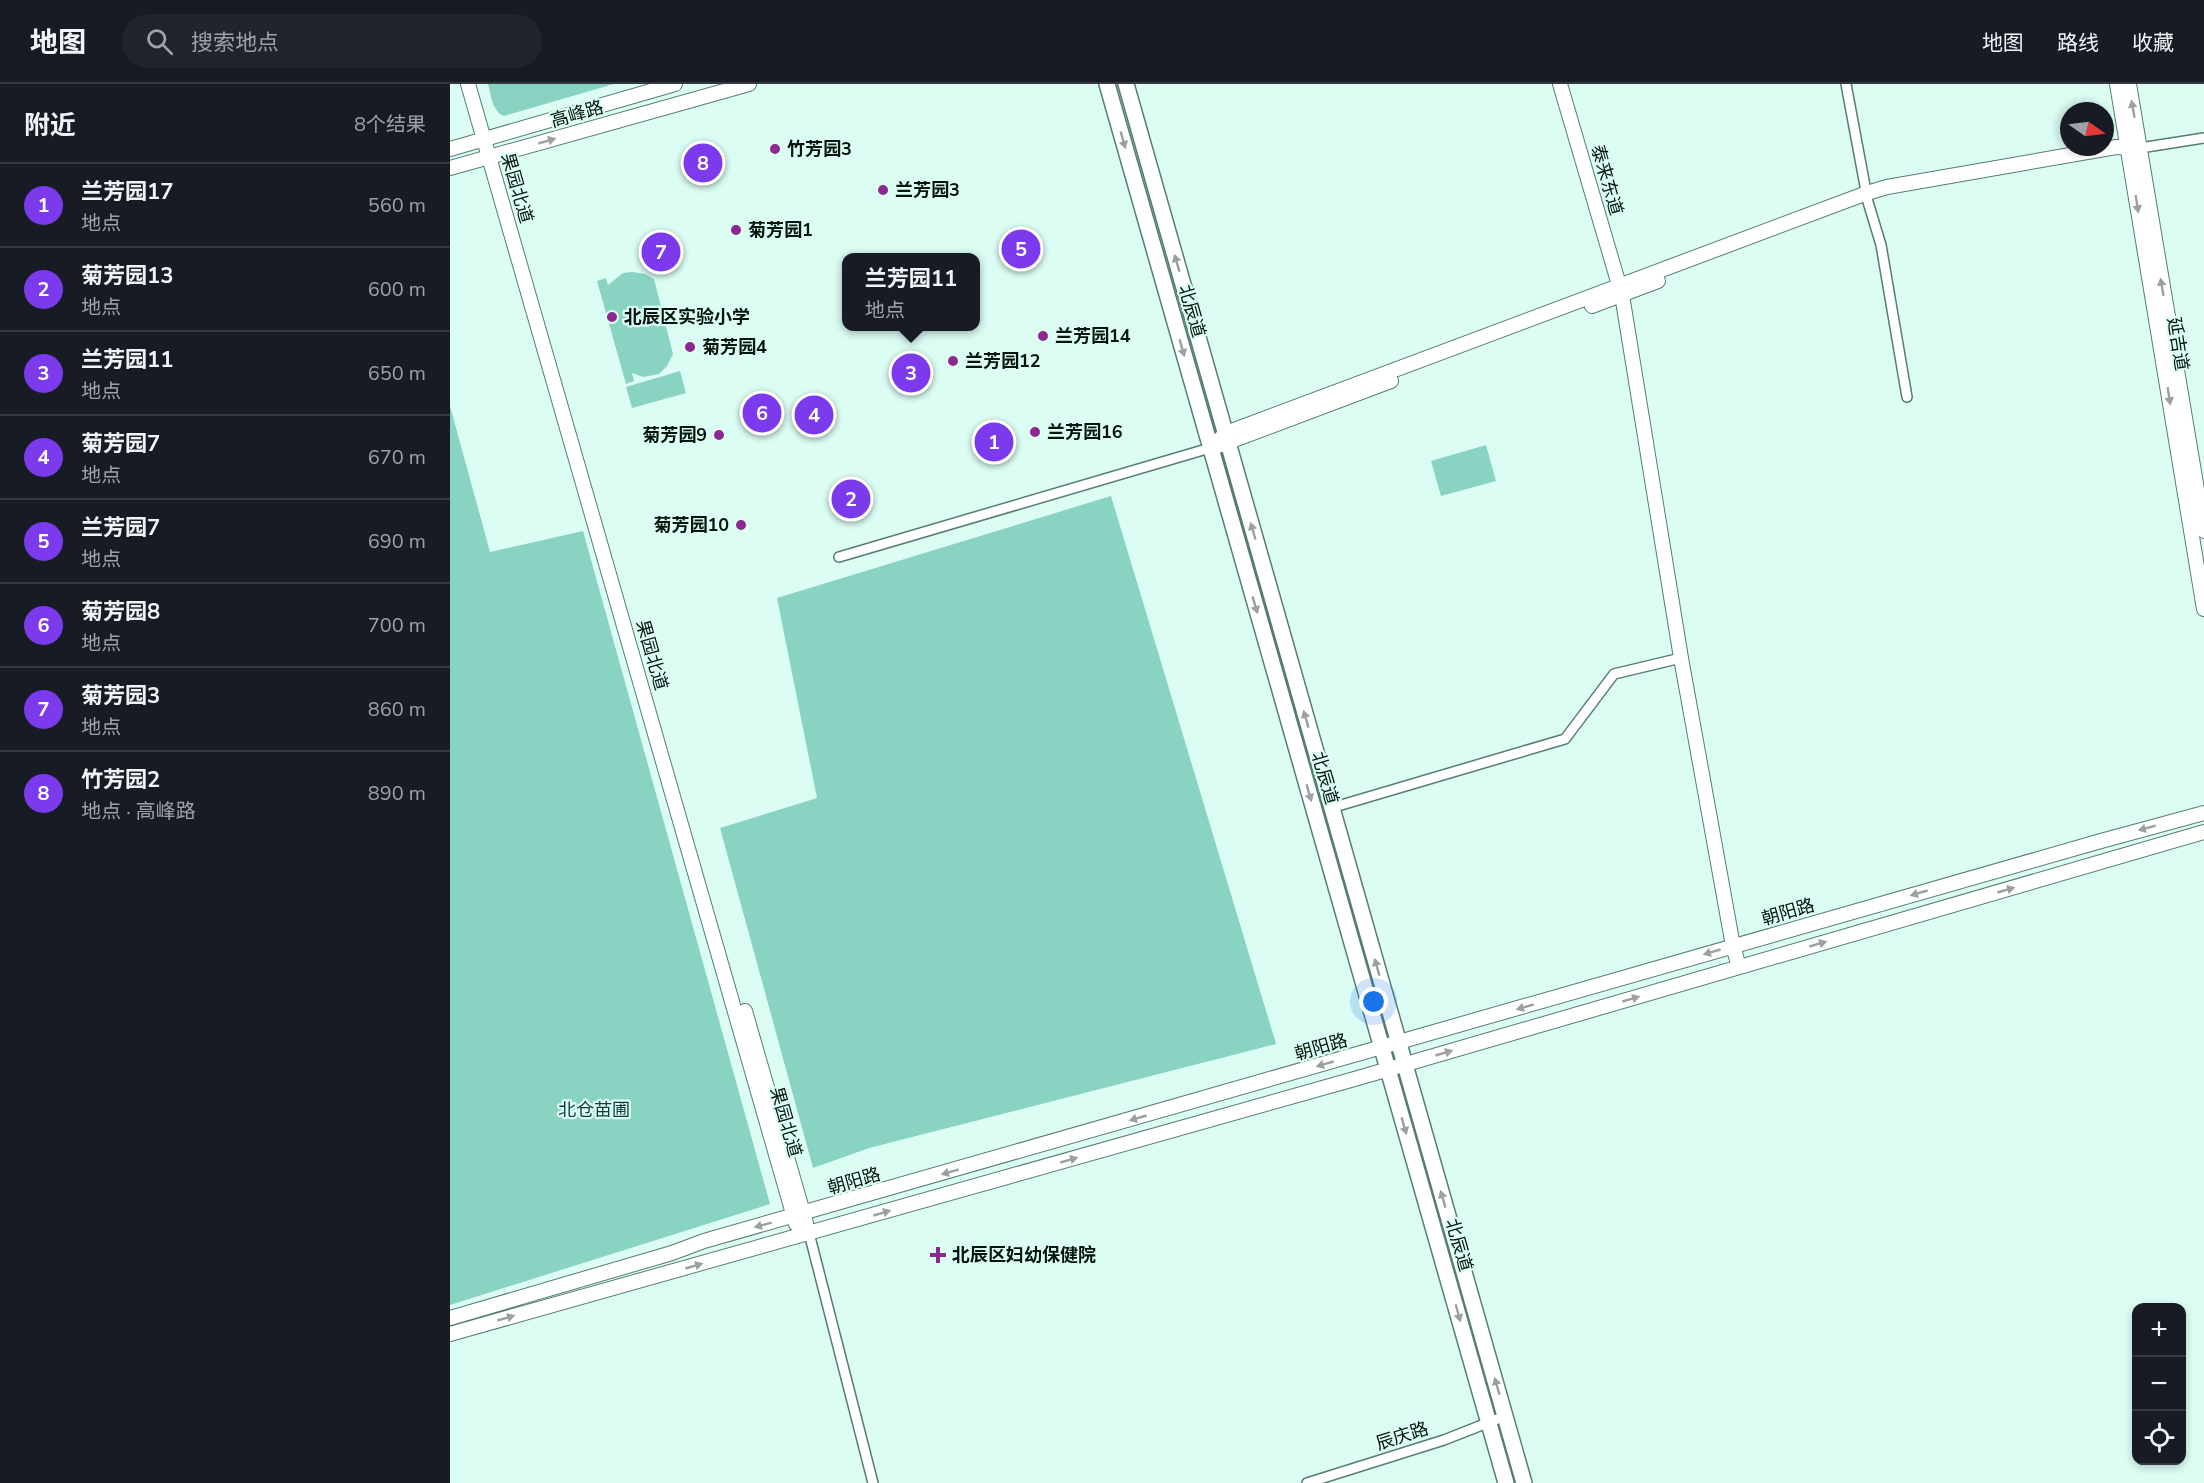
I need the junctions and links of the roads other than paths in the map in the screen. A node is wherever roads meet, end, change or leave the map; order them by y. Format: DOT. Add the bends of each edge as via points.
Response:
graph roads {
  1 [pos="468,84"];
  2 [pos="477,84"];
  3 [pos="675,84"];
  4 [pos="749,84"];
  5 [pos="1107,84"];
  6 [pos="1126,84"];
  7 [pos="1560,84"];
  8 [pos="1846,84"];
  9 [pos="2117,84"];
  10 [pos="2129,84"];
  11 [pos="488,138"];
  12 [pos="2204,138"];
  13 [pos="450,149"];
  14 [pos="2130,151"];
  15 [pos="494,156"];
  16 [pos="450,168"];
  17 [pos="1867,197"];
  18 [pos="1621,290"];
  19 [pos="1907,397"];
  20 [pos="1227,438"];
  21 [pos="1210,448"];
  22 [pos="2204,531"];
  23 [pos="839,557"];
  24 [pos="2204,609"];
  25 [pos="1681,658"];
  26 [pos="1331,808"];
  27 [pos="2204,813"];
  28 [pos="2204,832"];
  29 [pos="1733,946"];
  30 [pos="1739,967"];
  31 [pos="1399,1043"];
  32 [pos="1382,1048"];
  33 [pos="1405,1065"];
  34 [pos="1388,1070"];
  35 [pos="799,1215"];
  36 [pos="805,1235"];
  37 [pos="450,1318"];
  38 [pos="450,1334"];
  39 [pos="1506,1419"];
  40 [pos="1489,1426"];
  41 [pos="873,1483"];
  42 [pos="1307,1483"];
  43 [pos="1323,1483"];
  44 [pos="1506,1483"];
  45 [pos="1524,1483"];
  1 -- 11 [label="main road, 果园北道"];
  2 -- 11 [label="main road, 果园北道"];
  3 -- 11 [label="main road, 高峰路"];
  15 -- 4 [label="main road, 高峰路, one-way"];
  5 -- 21 [label="main road, 北辰道, one-way"];
  20 -- 6 [label="main road, 北辰道, one-way"];
  7 -- 18 [label="main road, 泰来东道"];
  8 -- 17 [label="street"];
  9 -- 14 [label="main road, 延吉道"];
  14 -- 10 [label="main road, 延吉道, one-way"];
  11 -- 13 [label="main road, 高峰路"];
  11 -- 15 [label="main road, 果园北道"];
  12 -- 14 [label="street"];
  14 -- 17 [label="main road"];
  14 -- 17 [label="main road" via="2098,150 1887,187"];
  22 -- 14 [label="main road, 延吉道, one-way" via="2144,175"];
  14 -- 24 [label="main road, 延吉道, one-way"];
  15 -- 16 [label="main road, 高峰路"];
  15 -- 35 [label="main road, 果园北道"];
  17 -- 18 [label="main road"];
  17 -- 19 [label="street" via="1881,244"];
  18 -- 20 [label="main road"];
  18 -- 25 [label="main road, 泰来东道"];
  20 -- 21 [label="main road"];
  26 -- 20 [label="main road, 北辰道, one-way"];
  21 -- 23 [label="street"];
  21 -- 32 [label="main road, 北辰道, one-way"];
  25 -- 26 [label="street" via="1614,674 1565,739"];
  25 -- 29 [label="main road, 泰来东道"];
  31 -- 26 [label="main road, 北辰道, one-way"];
  27 -- 29 [label="main road, 朝阳路, one-way"];
  30 -- 28 [label="main road, one-way"];
  29 -- 30 [label="main road, 泰来东道"];
  29 -- 31 [label="main road, 朝阳路, one-way"];
  33 -- 30 [label="main road, one-way"];
  31 -- 32 [label="main road, 朝阳路"];
  31 -- 33 [label="main road, 北辰道"];
  32 -- 34 [label="main road, 北辰道"];
  32 -- 35 [label="main road, 朝阳路, one-way"];
  33 -- 34 [label="main road"];
  39 -- 33 [label="main road, 北辰道, one-way"];
  36 -- 34 [label="main road, one-way"];
  34 -- 40 [label="main road, 北辰道, one-way"];
  35 -- 36 [label="main road, 果园北道"];
  35 -- 37 [label="main road, 朝阳路, one-way"];
  38 -- 36 [label="main road, one-way"];
  36 -- 41 [label="street"];
  39 -- 40 [label="street, 辰庆路"];
  39 -- 45 [label="main road, 北辰道"];
  40 -- 42 [label="street, 辰庆路"];
  40 -- 43 [label="street, 辰庆路" via="1385,1465"];
  40 -- 44 [label="main road, 北辰道"];
}
